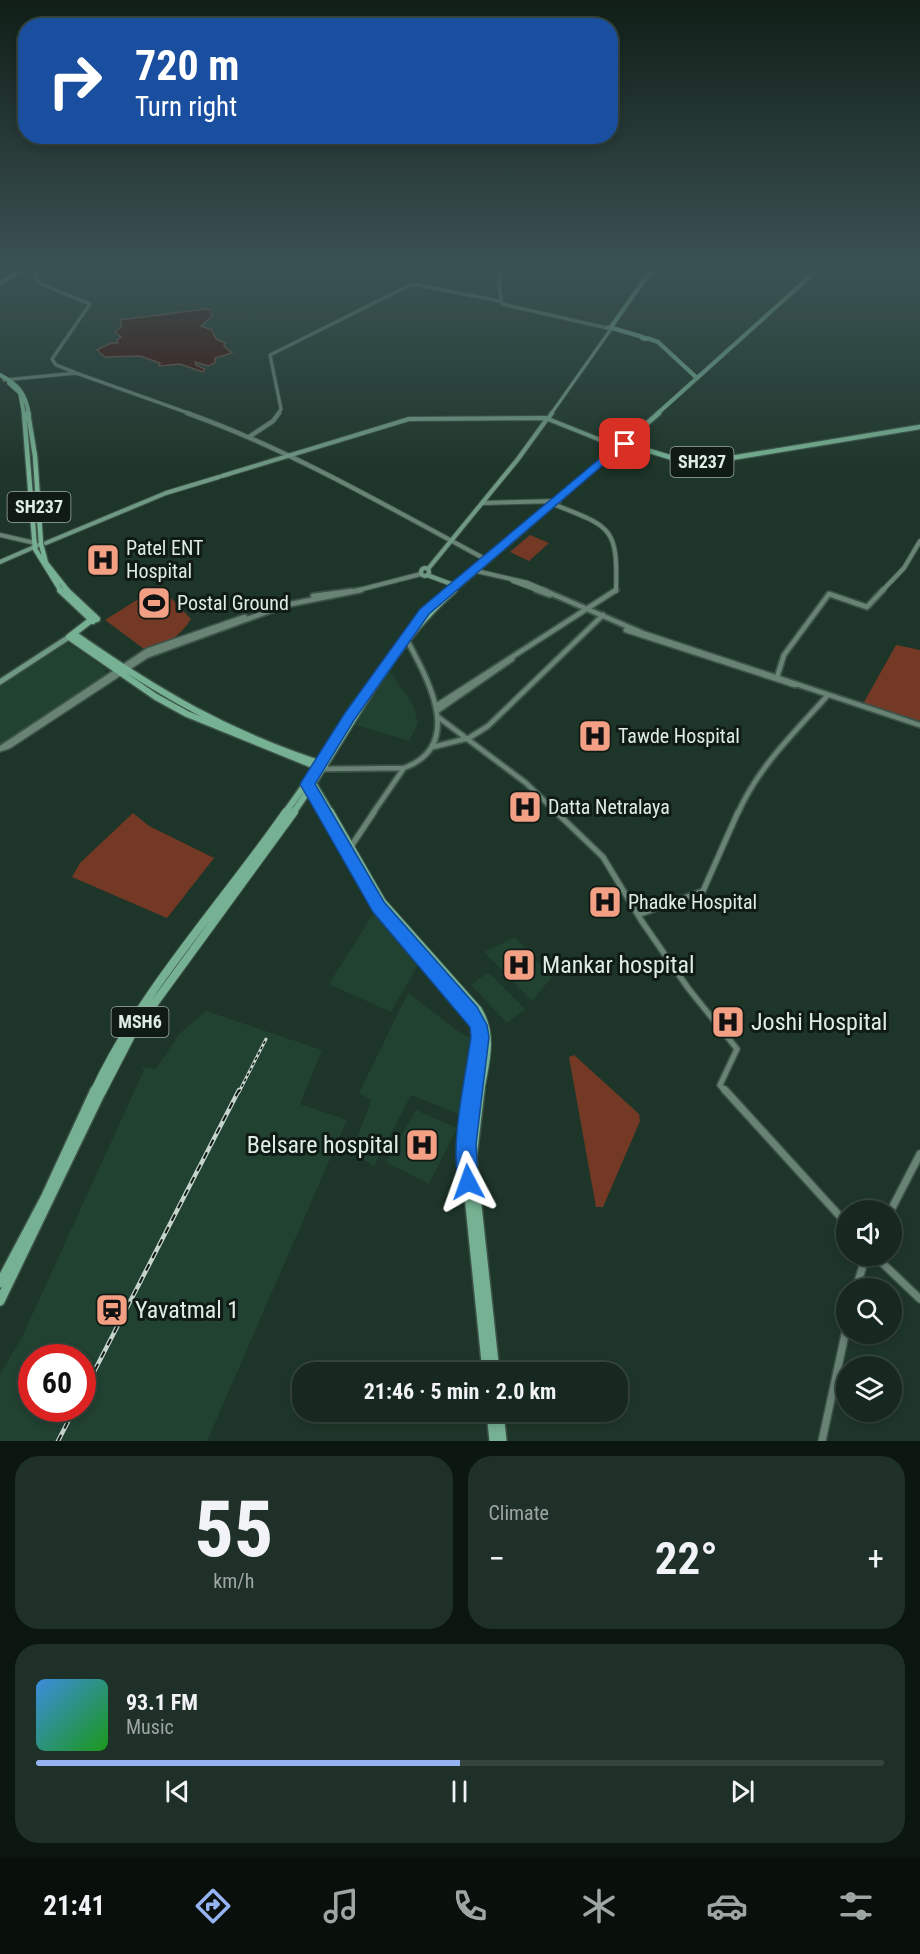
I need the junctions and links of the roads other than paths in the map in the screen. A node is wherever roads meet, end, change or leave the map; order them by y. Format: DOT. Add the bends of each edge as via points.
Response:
graph roads {
  1 [pos="66,339"];
  2 [pos="302,339"];
  3 [pos="603,339"];
  4 [pos="647,339"];
  5 [pos="739,339"];
  6 [pos="76,373"];
  7 [pos="3,378"];
  8 [pos="696,378"];
  9 [pos="547,419"];
  10 [pos="920,428"];
  11 [pos="249,437"];
  12 [pos="622,445"];
  13 [pos="289,457"];
  14 [pos="483,503"];
  15 [pos="556,503"];
  16 [pos="0,535"];
  17 [pos="453,540"];
  18 [pos="920,541"];
  19 [pos="39,545"];
  20 [pos="485,559"];
  21 [pos="2,561"];
  22 [pos="473,571"];
  23 [pos="426,573"];
  24 [pos="455,584"];
  25 [pos="589,609"];
  26 [pos="601,616"];
  27 [pos="72,635"];
  28 [pos="406,639"];
  29 [pos="120,669"];
  30 [pos="776,678"];
  31 [pos="0,682"];
  32 [pos="828,695"];
  33 [pos="437,711"];
  34 [pos="920,723"];
  35 [pos="469,738"];
  36 [pos="433,747"];
  37 [pos="0,749"];
  38 [pos="324,767"];
  39 [pos="404,768"];
  40 [pos="311,784"];
  41 [pos="349,849"];
  42 [pos="638,915"];
  43 [pos="920,1154"];
  44 [pos="896,1200"];
  45 [pos="836,1212"];
  46 [pos="885,1266"];
  47 [pos="0,1283"];
  48 [pos="920,1299"];
  49 [pos="0,1301"];
  50 [pos="843,1344"];
  51 [pos="486,1362"];
  52 [pos="494,1362"];
  53 [pos="492,1422"];
  54 [pos="500,1422"];
  55 [pos="494,1441"];
  56 [pos="502,1441"];
  57 [pos="822,1441"];
  1 -- 6 [label="street" via="52,359 56,365"];
  2 -- 11 [label="street" via="270,355 280,409 270,423"];
  3 -- 9 [label="main road"];
  4 -- 8 [label="main road" via="658,343"];
  5 -- 8 [label="main road"];
  6 -- 7 [label="street"];
  6 -- 11 [label="street"];
  7 -- 19 [label="main road, SH237" via="22,389 27,400 35,456"];
  8 -- 12 [label="main road"];
  9 -- 12 [label="main road"];
  9 -- 13 [label="main road" via="406,420"];
  9 -- 14 [label="main road"];
  10 -- 12 [label="main road, SH237" via="707,462 689,462"];
  11 -- 13 [label="street"];
  12 -- 15 [label="main road"];
  13 -- 17 [label="street"];
  13 -- 19 [label="main road" via="166,493"];
  14 -- 15 [label="street"];
  14 -- 17 [label="main road"];
  15 -- 20 [label="main road"];
  15 -- 22 [label="main road"];
  15 -- 25 [label="street" via="603,524 612,531 616,543 615,592"];
  16 -- 19 [label="street"];
  17 -- 20 [label="street"];
  17 -- 23 [label="main road"];
  18 -- 30 [label="street" via="904,568 867,607 830,594 784,655"];
  19 -- 21 [label="main road"];
  19 -- 27 [label="main road, SH237" via="59,582 92,621"];
  20 -- 22 [label="main road"];
  22 -- 24 [label="main road"];
  22 -- 25 [label="street"];
  22 -- 28 [label="main road" via="429,611"];
  23 -- 24 [label="main road"];
  23 -- 29 [label="street" via="295,601"];
  24 -- 28 [label="main road" via="424,611"];
  25 -- 26 [label="street"];
  25 -- 33 [label="street"];
  26 -- 30 [label="street" via="645,637"];
  26 -- 35 [label="street" via="507,710"];
  27 -- 29 [label="main road"];
  27 -- 31 [label="main road"];
  28 -- 33 [label="street" via="432,690"];
  28 -- 38 [label="main road" via="349,716"];
  29 -- 37 [label="street"];
  29 -- 38 [label="main road" via="187,714"];
  30 -- 32 [label="street"];
  32 -- 34 [label="street"];
  32 -- 42 [label="street" via="748,790 704,891"];
  33 -- 35 [label="street"];
  33 -- 36 [label="street"];
  35 -- 36 [label="street"];
  35 -- 42 [label="street" via="553,807 603,857"];
  36 -- 39 [label="street" via="412,766"];
  38 -- 39 [label="street"];
  38 -- 40 [label="main road, MSH6"];
  39 -- 41 [label="street"];
  40 -- 41 [label="main road"];
  40 -- 47 [label="main road, MSH6" via="129,1026"];
  40 -- 49 [label="main road, MSH6" via="132,1034"];
  41 -- 51 [label="main road" via="378,907 478,1025 480,1037 466,1166"];
  41 -- 52 [label="main road" via="382,902 487,1025 488,1045 472,1159"];
  42 -- 45 [label="street" via="688,988 737,1049 720,1085"];
  43 -- 44 [label="street"];
  46 -- 48 [label="street"];
  50 -- 57 [label="street"];
  53 -- 55 [label="main road"];
  54 -- 56 [label="main road"];
}
